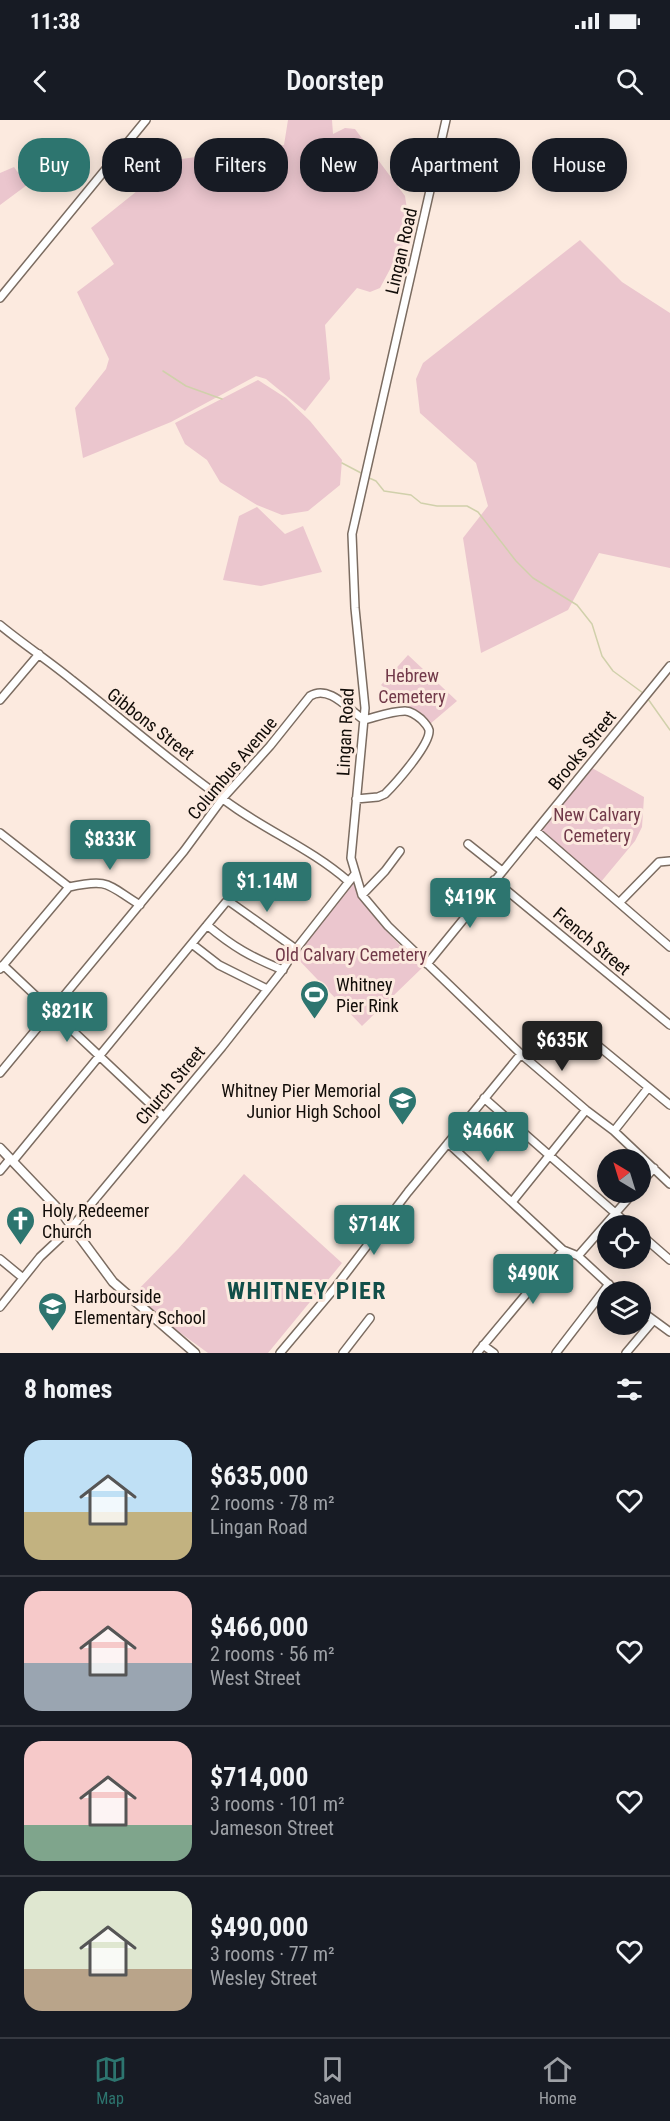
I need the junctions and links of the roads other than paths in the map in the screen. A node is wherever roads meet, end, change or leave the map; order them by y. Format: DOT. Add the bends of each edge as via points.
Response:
graph roads {
  1 [pos="146,120"];
  2 [pos="446,120"];
  3 [pos="0,298"];
  4 [pos="0,625"];
  5 [pos="39,654"];
  6 [pos="670,666"];
  7 [pos="0,700"];
  8 [pos="364,720"];
  9 [pos="223,798"];
  10 [pos="356,799"];
  11 [pos="536,831"];
  12 [pos="0,833"];
  13 [pos="468,844"];
  14 [pos="400,851"];
  15 [pos="670,861"];
  16 [pos="502,870"];
  17 [pos="355,874"];
  18 [pos="494,880"];
  19 [pos="348,881"];
  20 [pos="69,887"];
  21 [pos="362,895"];
  22 [pos="619,903"];
  23 [pos="140,905"];
  24 [pos="207,926"];
  25 [pos="192,944"];
  26 [pos="670,947"];
  27 [pos="296,949"];
  28 [pos="427,963"];
  29 [pos="2,967"];
  30 [pos="283,970"];
  31 [pos="267,989"];
  32 [pos="51,1011"];
  33 [pos="670,1025"];
  34 [pos="585,1035"];
  35 [pos="521,1054"];
  36 [pos="100,1056"];
  37 [pos="0,1073"];
  38 [pos="648,1088"];
  39 [pos="484,1098"];
  40 [pos="670,1106"];
  41 [pos="586,1110"];
  42 [pos="163,1116"];
  43 [pos="614,1131"];
  44 [pos="448,1143"];
  45 [pos="0,1148"];
  46 [pos="549,1156"];
  47 [pos="12,1160"];
  48 [pos="654,1168"];
  49 [pos="0,1171"];
  50 [pos="651,1171"];
  51 [pos="670,1184"];
  52 [pos="512,1202"];
  53 [pos="624,1203"];
  54 [pos="615,1212"];
  55 [pos="618,1215"];
  56 [pos="72,1227"];
  57 [pos="651,1244"];
  58 [pos="563,1250"];
  59 [pos="578,1256"];
  60 [pos="0,1259"];
  61 [pos="670,1260"];
  62 [pos="23,1278"];
  63 [pos="606,1281"];
  64 [pos="597,1300"];
  65 [pos="0,1307"];
  66 [pos="370,1318"];
  67 [pos="653,1321"];
  68 [pos="670,1332"];
  69 [pos="186,1345"];
  70 [pos="483,1345"];
  71 [pos="180,1353"];
  72 [pos="195,1353"];
  73 [pos="280,1353"];
  74 [pos="343,1353"];
  75 [pos="477,1353"];
  76 [pos="494,1353"];
  77 [pos="556,1353"];
  78 [pos="626,1353"];
  1 -- 3 [label="street"];
  2 -- 8 [label="street, Lingan Road" via="352,534"];
  4 -- 5 [label="street, Gibbons Street"];
  5 -- 7 [label="street"];
  5 -- 9 [label="street, Gibbons Street"];
  6 -- 11 [label="street, Brooks Street"];
  8 -- 9 [label="street, Columbus Avenue" via="328,694 314,694"];
  8 -- 10 [label="street, Lingan Road"];
  8 -- 10 [label="street" via="408,711 425,723 429,734 385,794"];
  9 -- 19 [label="street, Gibbons Street"];
  9 -- 23 [label="street, Columbus Avenue"];
  10 -- 17 [label="street, Lingan Road" via="351,858"];
  11 -- 16 [label="street, Brooks Street"];
  11 -- 22 [label="street"];
  12 -- 20 [label="street"];
  13 -- 16 [label="street"];
  14 -- 21 [label="street"];
  15 -- 22 [label="street" via="659,862"];
  16 -- 18 [label="street, Brooks Street"];
  17 -- 19 [label="street, Church Street"];
  17 -- 21 [label="street, Lingan Road"];
  18 -- 28 [label="street, Brooks Street"];
  18 -- 33 [label="street, French Street"];
  19 -- 27 [label="street, Church Street"];
  20 -- 23 [label="street" via="111,885"];
  20 -- 29 [label="street"];
  21 -- 28 [label="street, Lingan Road"];
  22 -- 26 [label="street"];
  23 -- 32 [label="street, Columbus Avenue"];
  24 -- 25 [label="street"];
  24 -- 27 [label="street" via="228,902"];
  24 -- 30 [label="street" via="243,953"];
  25 -- 31 [label="street" via="219,965"];
  25 -- 36 [label="street"];
  27 -- 30 [label="street, Church Street"];
  28 -- 35 [label="street, Lingan Road"];
  29 -- 32 [label="street"];
  30 -- 31 [label="street, Church Street"];
  31 -- 42 [label="street, Church Street"];
  32 -- 36 [label="street"];
  32 -- 37 [label="street, Columbus Avenue"];
  34 -- 38 [label="street"];
  35 -- 39 [label="street"];
  35 -- 41 [label="street, Lingan Road"];
  36 -- 42 [label="street"];
  36 -- 47 [label="street"];
  38 -- 40 [label="street"];
  38 -- 43 [label="street"];
  39 -- 44 [label="street"];
  39 -- 46 [label="street"];
  41 -- 43 [label="street, Lingan Road"];
  41 -- 46 [label="street"];
  42 -- 56 [label="street, Church Street"];
  43 -- 48 [label="street, Lingan Road"];
  44 -- 52 [label="street"];
  44 -- 73 [label="street"];
  45 -- 47 [label="main road"];
  46 -- 52 [label="street"];
  46 -- 54 [label="street"];
  47 -- 49 [label="street"];
  47 -- 56 [label="main road"];
  48 -- 50 [label="street"];
  48 -- 51 [label="street, Lingan Road"];
  52 -- 58 [label="street"];
  53 -- 54 [label="street"];
  54 -- 55 [label="street"];
  54 -- 59 [label="street"];
  56 -- 62 [label="street, Church Street"];
  56 -- 69 [label="main road" via="112,1282"];
  57 -- 61 [label="street"];
  58 -- 59 [label="street"];
  58 -- 70 [label="street"];
  59 -- 63 [label="street"];
  60 -- 62 [label="street"];
  62 -- 65 [label="street, Church Street"];
  64 -- 77 [label="street"];
  66 -- 74 [label="street"];
  67 -- 68 [label="street"];
  67 -- 78 [label="street"];
  69 -- 71 [label="street"];
  69 -- 72 [label="main road"];
  70 -- 75 [label="street"];
  70 -- 76 [label="street"];
}
